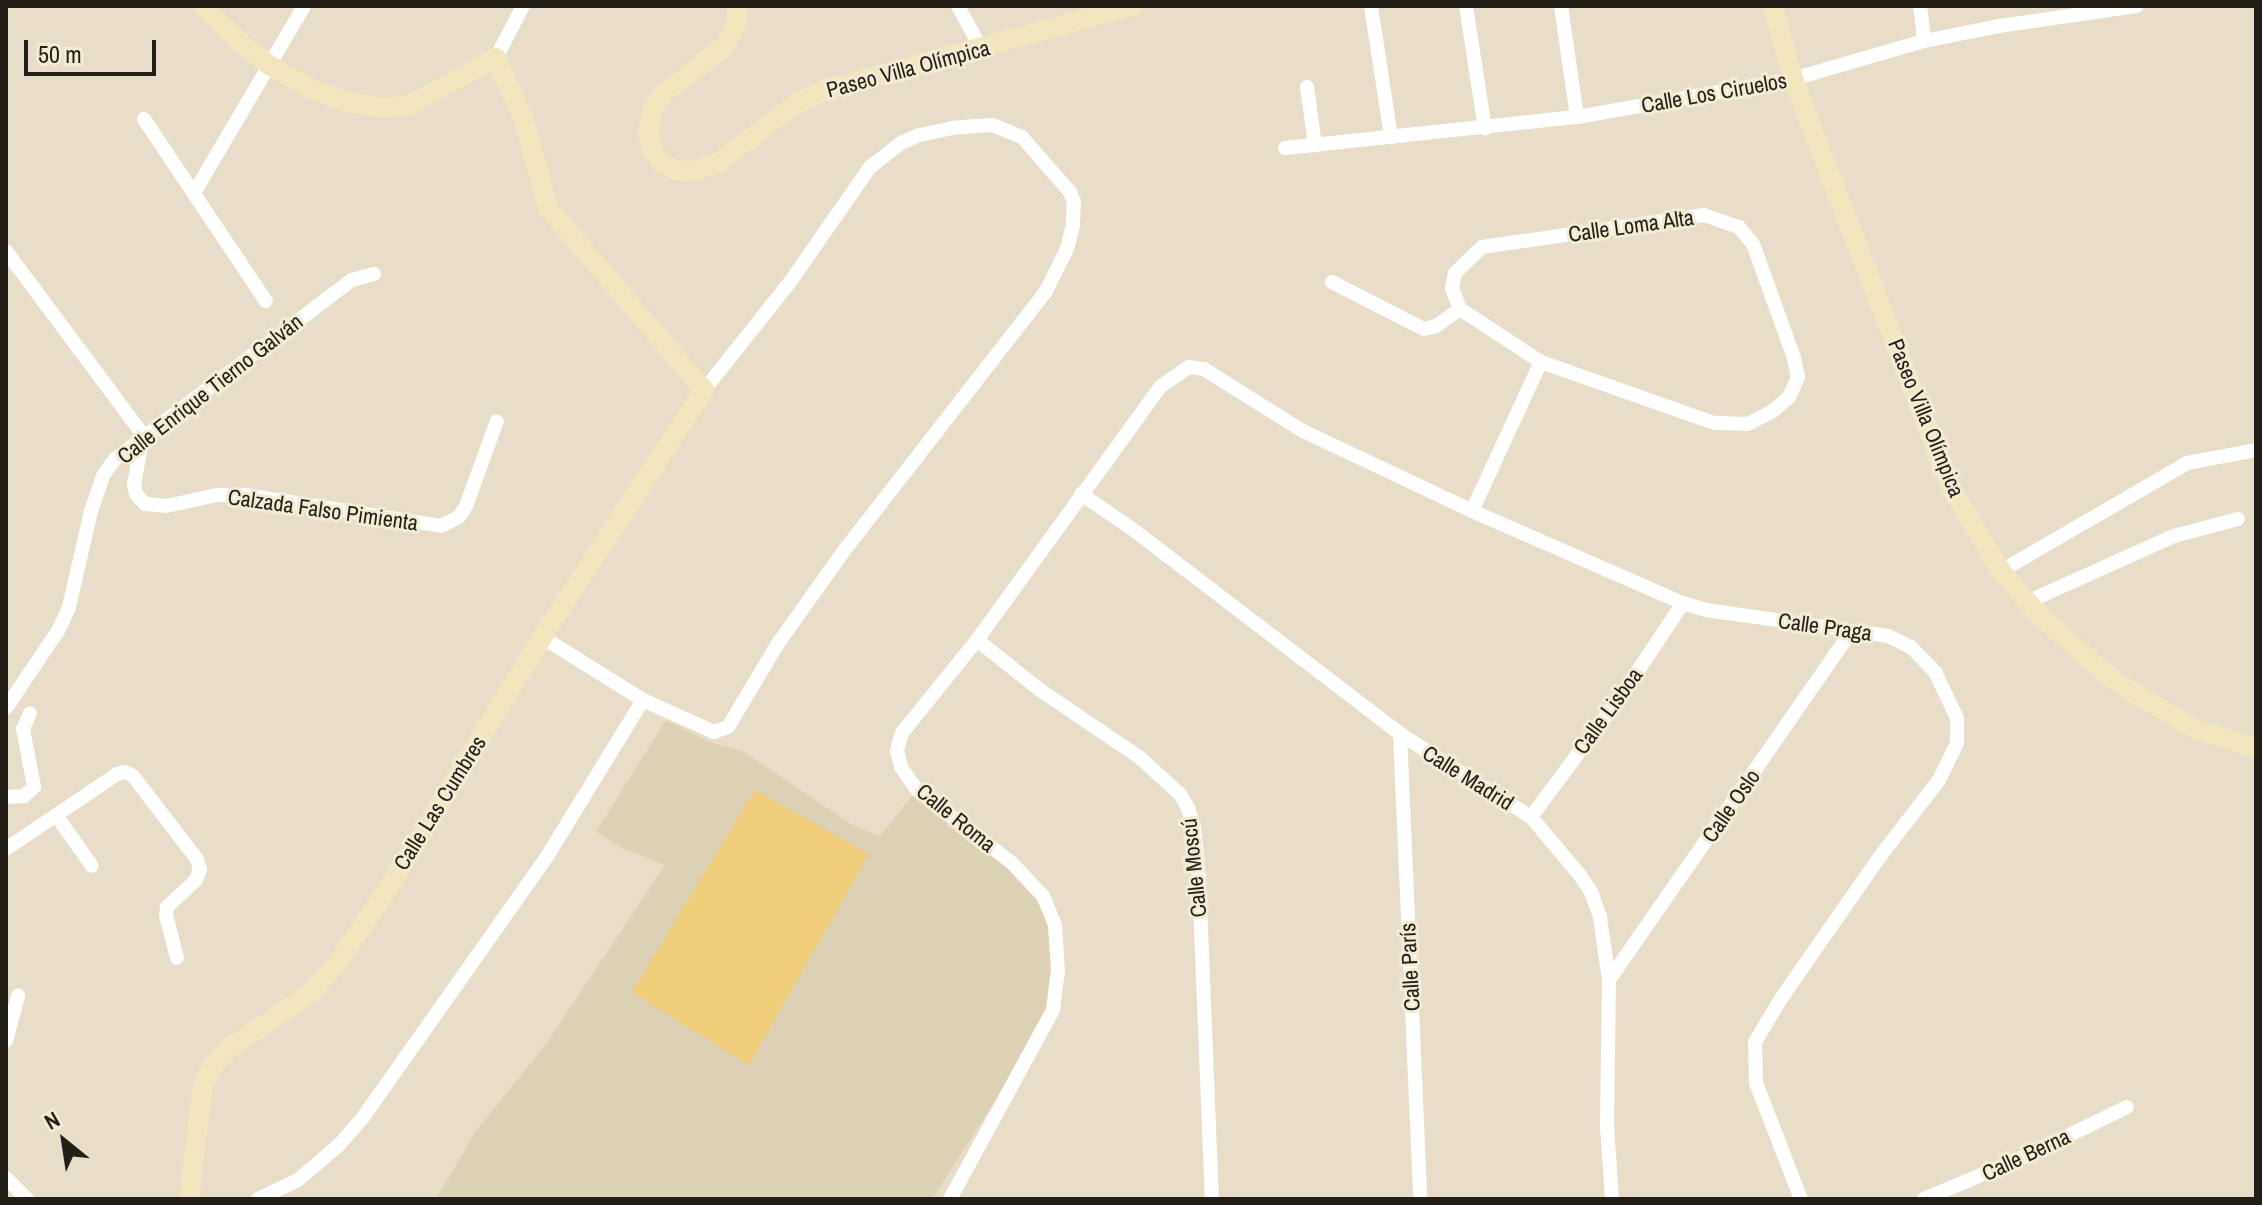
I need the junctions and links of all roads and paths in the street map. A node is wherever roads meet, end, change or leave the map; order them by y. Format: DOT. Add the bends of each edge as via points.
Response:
graph roads {
  1 [pos="203,6"];
  2 [pos="304,6"];
  3 [pos="523,6"];
  4 [pos="737,6"];
  5 [pos="958,6"];
  6 [pos="1132,6"];
  7 [pos="1371,6"];
  8 [pos="1466,6"];
  9 [pos="1561,6"];
  10 [pos="1773,6"];
  11 [pos="1920,6"];
  12 [pos="2137,6"];
  13 [pos="1073,15"];
  14 [pos="1924,41"];
  15 [pos="982,50"];
  16 [pos="496,58"];
  17 [pos="269,65"];
  18 [pos="1793,79"];
  19 [pos="1307,87"];
  20 [pos="1577,117"];
  21 [pos="144,119"];
  22 [pos="1485,129"];
  23 [pos="1391,137"];
  24 [pos="1315,145"];
  25 [pos="1285,148"];
  26 [pos="194,193"];
  27 [pos="6,251"];
  28 [pos="374,274"];
  29 [pos="1332,282"];
  30 [pos="266,301"];
  31 [pos="1460,309"];
  32 [pos="1541,362"];
  33 [pos="1204,369"];
  34 [pos="704,390"];
  35 [pos="497,421"];
  36 [pos="143,435"];
  37 [pos="2256,450"];
  38 [pos="1081,494"];
  39 [pos="1472,511"];
  40 [pos="2238,519"];
  41 [pos="2001,571"];
  42 [pos="2027,602"];
  43 [pos="1683,603"];
  44 [pos="1851,632"];
  45 [pos="542,637"];
  46 [pos="977,640"];
  47 [pos="643,700"];
  48 [pos="6,708"];
  49 [pos="30,713"];
  50 [pos="1400,734"];
  51 [pos="2256,748"];
  52 [pos="6,797"];
  53 [pos="56,815"];
  54 [pos="1531,817"];
  55 [pos="6,849"];
  56 [pos="92,866"];
  57 [pos="177,958"];
  58 [pos="1609,980"];
  59 [pos="18,996"];
  60 [pos="6,1041"];
  61 [pos="2127,1107"];
  62 [pos="6,1178"];
  63 [pos="27,1199"];
  64 [pos="189,1199"];
  65 [pos="258,1199"];
  66 [pos="950,1199"];
  67 [pos="1212,1199"];
  68 [pos="1420,1199"];
  69 [pos="1612,1199"];
  70 [pos="1801,1199"];
  71 [pos="1924,1199"];
  1 -- 17 [label="street"];
  2 -- 17 [label="street"];
  3 -- 16 [label="street"];
  4 -- 15 [label="street, Paseo Villa Olímpica" via="737,23 725,46 664,93 653,109 648,131 652,150 676,170 690,172 718,163 796,104 825,90"];
  5 -- 15 [label="street"];
  6 -- 13 [label="street, Paseo Villa Olímpica"];
  7 -- 23 [label="street"];
  8 -- 22 [label="street"];
  9 -- 20 [label="street"];
  10 -- 18 [label="street, Paseo Villa Olímpica"];
  11 -- 14 [label="street"];
  12 -- 14 [label="street, Calle Los Ciruelos"];
  13 -- 15 [label="street, Paseo Villa Olímpica"];
  14 -- 18 [label="street, Calle Los Ciruelos"];
  16 -- 17 [label="street" via="409,105 384,108 309,88"];
  16 -- 34 [label="street" via="524,120 548,208"];
  17 -- 26 [label="street"];
  18 -- 20 [label="street, Calle Los Ciruelos"];
  18 -- 41 [label="street, Paseo Villa Olímpica" via="1951,488"];
  19 -- 24 [label="street"];
  20 -- 22 [label="street, Calle Los Ciruelos"];
  21 -- 26 [label="street"];
  22 -- 23 [label="street, Calle Los Ciruelos"];
  23 -- 24 [label="street, Calle Los Ciruelos"];
  24 -- 25 [label="street, Calle Los Ciruelos"];
  26 -- 30 [label="street"];
  27 -- 36 [label="street"];
  28 -- 36 [label="street, Calle Enrique Tierno Galván" via="352,280"];
  29 -- 31 [label="street" via="1424,329"];
  31 -- 32 [label="street, Calle Loma Alta"];
  31 -- 32 [label="street, Calle Loma Alta" via="1452,288 1455,273 1482,247 1704,215 1739,227 1753,244 1798,377 1789,397 1773,411 1747,424 1714,423"];
  32 -- 39 [label="street"];
  33 -- 38 [label="street, Calle Roma" via="1189,367 1160,387"];
  33 -- 39 [label="street, Calle Praga" via="1303,431"];
  34 -- 45 [label="street, Calle Las Cumbres"];
  34 -- 47 [label="street" via="790,282 870,167 901,143 953,128 992,125 1022,137 1070,192 1073,225 1046,291 843,552 777,645 728,727 714,732"];
  35 -- 36 [label="street, Calzada Falso Pimienta" via="466,506 459,517 441,526 246,495 145,504 134,485"];
  36 -- 48 [label="street, Calle Enrique Tierno Galván" via="104,474 69,607"];
  37 -- 41 [label="street" via="2187,463"];
  38 -- 46 [label="street, Calle Roma"];
  38 -- 50 [label="street, Calle Madrid"];
  39 -- 43 [label="street, Calle Praga"];
  40 -- 42 [label="street" via="2174,536"];
  41 -- 42 [label="street, Paseo Villa Olímpica"];
  42 -- 51 [label="street, Paseo Villa Olímpica" via="2114,681 2197,730"];
  43 -- 44 [label="street, Calle Praga"];
  43 -- 54 [label="street, Calle Lisboa"];
  44 -- 58 [label="street, Calle Oslo"];
  44 -- 70 [label="street, Calle Praga" via="1888,636 1911,647 1935,672 1957,718 1957,743 1939,780 1872,868 1755,1042 1756,1083"];
  45 -- 47 [label="street"];
  45 -- 64 [label="street, Calle Las Cumbres" via="335,966 312,992 232,1046 212,1066 203,1085"];
  46 -- 66 [label="street, Calle Roma" via="902,733 897,750 901,767 917,790 1012,863 1043,896 1055,925 1058,972 1053,1010"];
  46 -- 67 [label="street, Calle Moscú" via="1139,757 1188,808 1199,878"];
  47 -- 65 [label="street" via="548,855 364,1116 298,1180"];
  49 -- 52 [label="street" via="23,729 34,787 24,796"];
  50 -- 54 [label="street, Calle Madrid"];
  50 -- 68 [label="street, Calle París"];
  53 -- 55 [label="street"];
  53 -- 56 [label="street"];
  53 -- 57 [label="street" via="117,774 133,776 200,870 167,907"];
  54 -- 58 [label="street, Calle Madrid" via="1591,892"];
  58 -- 69 [label="street, Calle Madrid" via="1607,1127"];
  59 -- 60 [label="street"];
  61 -- 71 [label="street, Calle Berna"];
  62 -- 63 [label="street"];
}
